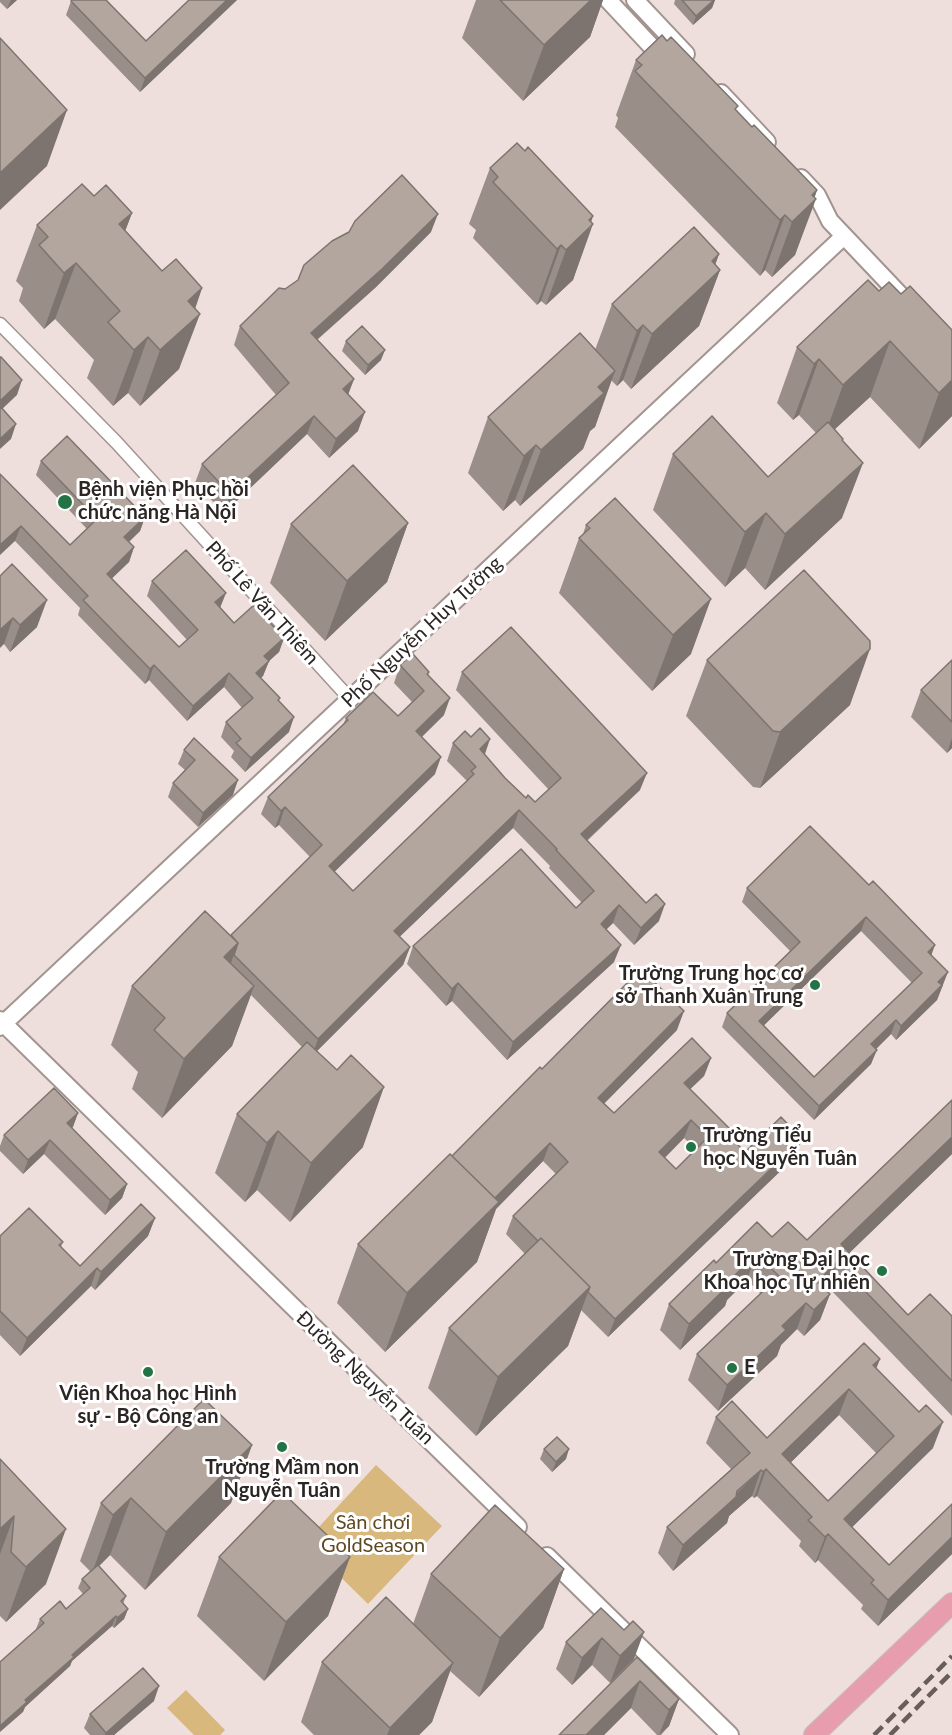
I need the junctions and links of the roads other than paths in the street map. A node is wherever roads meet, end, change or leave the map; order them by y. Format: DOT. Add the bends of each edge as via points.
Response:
graph roads {
  1 [pos="608,0"];
  2 [pos="635,0"];
  3 [pos="698,68"];
  4 [pos="672,69"];
  5 [pos="713,84"];
  6 [pos="778,154"];
  7 [pos="794,170"];
  8 [pos="810,213"];
  9 [pos="830,221"];
  10 [pos="844,236"];
  11 [pos="914,310"];
  12 [pos="0,324"];
  13 [pos="350,699"];
  14 [pos="1,1024"];
  15 [pos="952,1603"];
  16 [pos="730,1735"];
  17 [pos="816,1735"];
  1 -- 4 [label="street"];
  2 -- 3 [label="street"];
  5 -- 6 [label="street"];
  7 -- 9 [label="street" via="817,195"];
  8 -- 9 [label="street"];
  9 -- 10 [label="street"];
  10 -- 11 [label="street"];
  10 -- 13 [label="street, Phố Nguyễn Huy Tưởng"];
  12 -- 13 [label="street, Phố Lê Văn Thiêm" via="117,443"];
  13 -- 14 [label="street, Phố Nguyễn Huy Tưởng"];
  14 -- 16 [label="street, Đường Nguyễn Tuân"];
  15 -- 17 [label="main road"];
}
